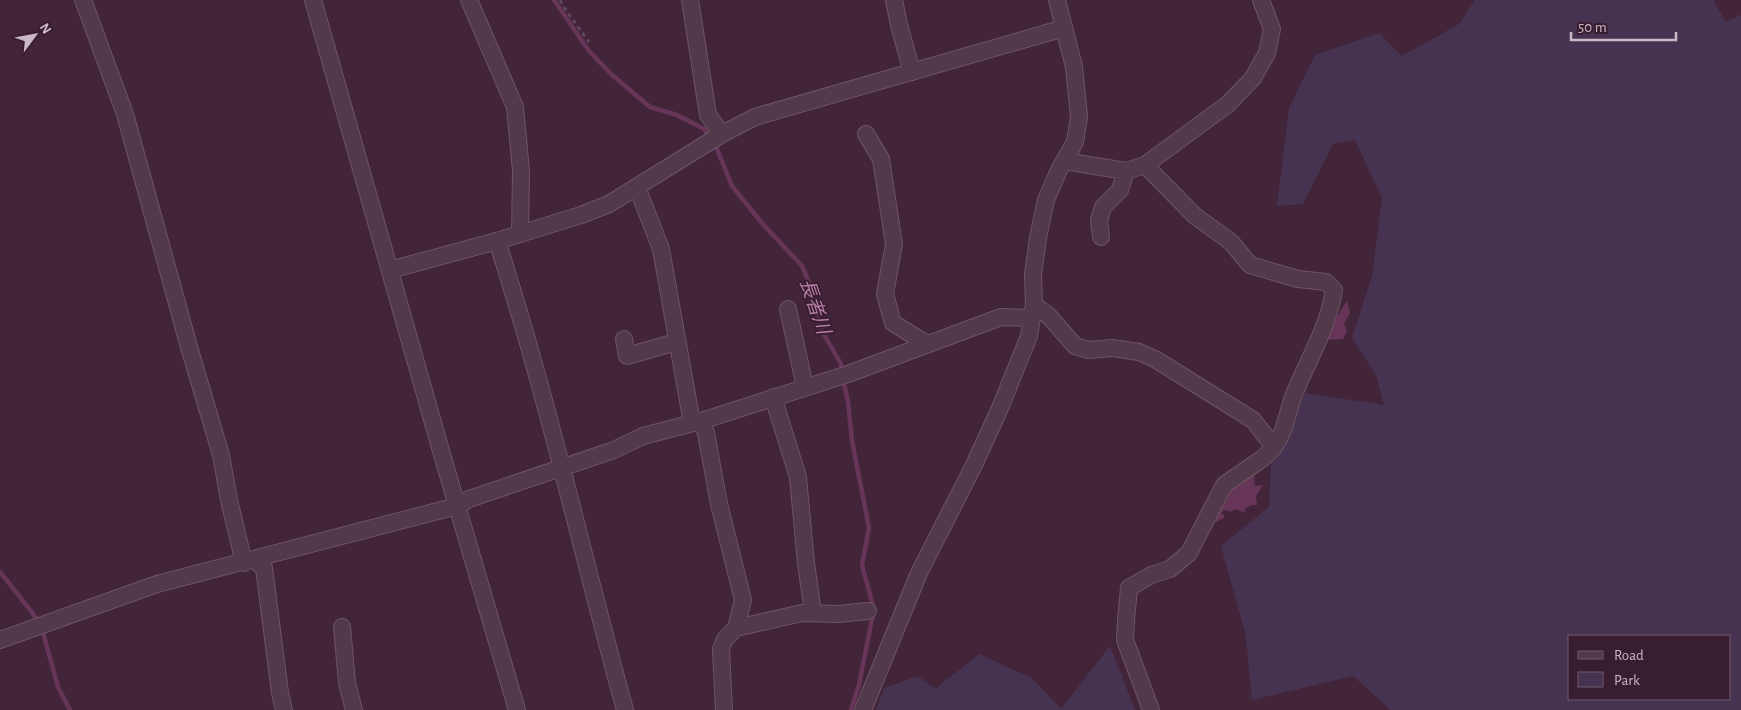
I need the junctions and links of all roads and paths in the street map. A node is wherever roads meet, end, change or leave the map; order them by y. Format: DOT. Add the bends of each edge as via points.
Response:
graph roads {
  1 [pos="83,0"];
  2 [pos="314,0"];
  3 [pos="469,0"];
  4 [pos="560,0"];
  5 [pos="690,0"];
  6 [pos="894,0"];
  7 [pos="1261,0"];
  8 [pos="1060,1"];
  9 [pos="1064,28"];
  10 [pos="589,42"];
  11 [pos="912,72"];
  12 [pos="866,134"];
  13 [pos="715,138"];
  14 [pos="1064,161"];
  15 [pos="1145,165"];
  16 [pos="1126,171"];
  17 [pos="637,187"];
  18 [pos="520,234"];
  19 [pos="1102,237"];
  20 [pos="497,241"];
  21 [pos="390,270"];
  22 [pos="788,310"];
  23 [pos="1033,312"];
  24 [pos="624,339"];
  25 [pos="676,342"];
  26 [pos="927,344"];
  27 [pos="805,387"];
  28 [pos="774,397"];
  29 [pos="696,422"];
  30 [pos="1274,447"];
  31 [pos="561,468"];
  32 [pos="457,506"];
  33 [pos="249,561"];
  34 [pos="868,611"];
  35 [pos="812,613"];
  36 [pos="342,628"];
  37 [pos="736,628"];
  38 [pos="0,640"];
  39 [pos="284,710"];
  40 [pos="354,710"];
  41 [pos="517,710"];
  42 [pos="625,710"];
  43 [pos="724,710"];
  44 [pos="863,710"];
  45 [pos="1151,710"];
  1 -- 33 [label="street" via="125,114 221,454 228,500"];
  2 -- 21 [label="street"];
  3 -- 18 [label="street" via="514,107 521,171"];
  4 -- 10 [label="path"];
  5 -- 13 [label="street" via="708,115"];
  6 -- 11 [label="street"];
  7 -- 15 [label="street" via="1272,29 1267,54 1253,78 1228,104"];
  8 -- 9 [label="street"];
  9 -- 11 [label="street"];
  9 -- 14 [label="street" via="1074,67 1078,117 1075,142"];
  11 -- 13 [label="street" via="755,117"];
  12 -- 26 [label="street" via="880,159 894,244 885,294 893,323"];
  13 -- 17 [label="street"];
  14 -- 16 [label="street"];
  14 -- 23 [label="street" via="1046,200 1038,238"];
  15 -- 16 [label="street"];
  15 -- 30 [label="street" via="1195,216 1230,242 1250,265 1298,279 1326,282 1334,290 1331,311"];
  16 -- 19 [label="street" via="1120,190 1103,207 1099,220"];
  17 -- 18 [label="street" via="609,204"];
  17 -- 25 [label="street" via="661,249"];
  18 -- 20 [label="street"];
  20 -- 21 [label="street"];
  20 -- 31 [label="street"];
  21 -- 32 [label="street"];
  22 -- 27 [label="street"];
  23 -- 26 [label="street" via="1001,316"];
  23 -- 30 [label="street" via="1048,315 1075,346 1088,350 1112,348 1139,352 1155,360 1254,420"];
  23 -- 44 [label="street" via="1029,336 1000,408 919,573"];
  24 -- 25 [label="street" via="627,356"];
  25 -- 29 [label="street"];
  26 -- 27 [label="street"];
  27 -- 28 [label="street"];
  28 -- 29 [label="street"];
  28 -- 35 [label="street" via="798,477"];
  29 -- 31 [label="street" via="643,436"];
  29 -- 37 [label="street" via="706,433 719,504 743,600"];
  30 -- 45 [label="street" via="1264,458 1224,485 1189,553 1170,569 1151,575 1129,588 1125,640"];
  31 -- 32 [label="street"];
  31 -- 42 [label="street"];
  32 -- 33 [label="street"];
  32 -- 41 [label="street"];
  33 -- 38 [label="street" via="158,584"];
  33 -- 39 [label="street" via="264,568"];
  34 -- 35 [label="street"];
  35 -- 37 [label="street"];
  36 -- 40 [label="street" via="347,683"];
  37 -- 43 [label="street" via="725,639 722,648"];
}
